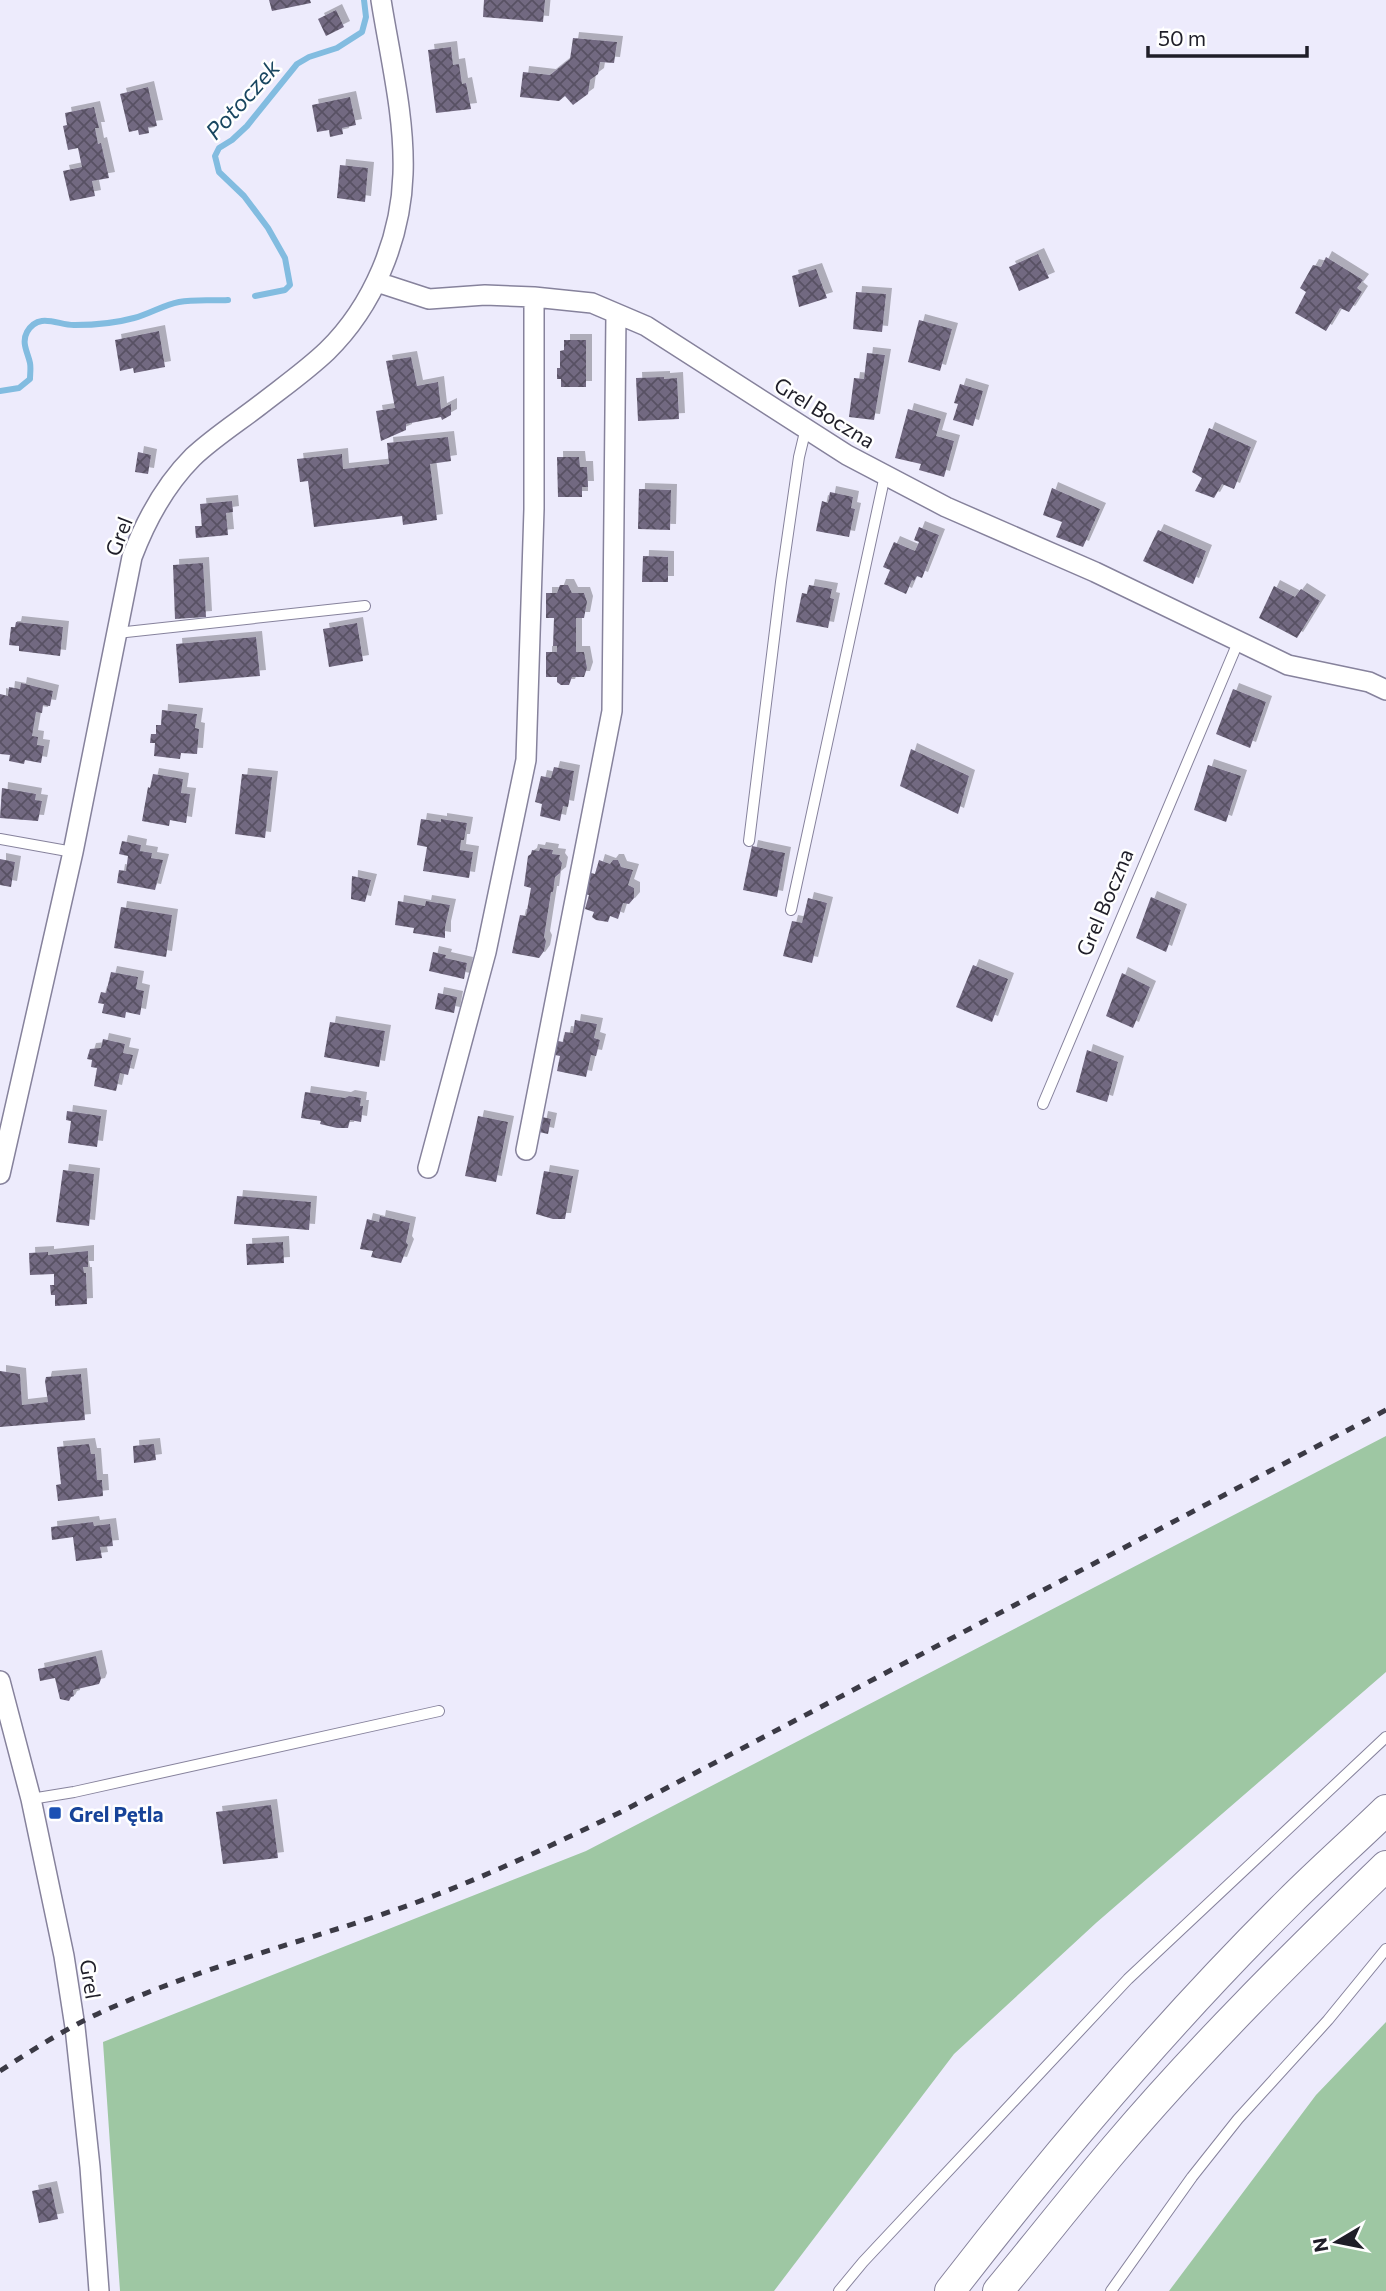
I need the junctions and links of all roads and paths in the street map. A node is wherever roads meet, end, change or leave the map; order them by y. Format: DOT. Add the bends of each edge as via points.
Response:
graph roads {
  1 [pos="381,0"];
  2 [pos="377,282"];
  3 [pos="534,297"];
  4 [pos="616,314"];
  5 [pos="806,428"];
  6 [pos="885,475"];
  7 [pos="365,606"];
  8 [pos="116,633"];
  9 [pos="1239,640"];
  10 [pos="1386,690"];
  11 [pos="0,839"];
  12 [pos="749,841"];
  13 [pos="73,852"];
  14 [pos="791,909"];
  15 [pos="1043,1104"];
  16 [pos="526,1150"];
  17 [pos="428,1168"];
  18 [pos="0,1174"];
  19 [pos="0,1681"];
  20 [pos="439,1711"];
  21 [pos="1386,1737"];
  22 [pos="31,1799"];
  23 [pos="1386,1810"];
  24 [pos="1386,1866"];
  25 [pos="1386,1949"];
  26 [pos="99,2291"];
  27 [pos="839,2291"];
  28 [pos="950,2291"];
  29 [pos="998,2291"];
  30 [pos="1111,2291"];
  1 -- 2 [label="street, Grel" via="402,138 403,175 399,213"];
  2 -- 3 [label="street, Grel Boczna" via="429,299"];
  2 -- 8 [label="street, Grel" via="348,328 327,351 192,458 175,479 136,546"];
  3 -- 4 [label="street, Grel Boczna" via="592,303"];
  3 -- 17 [label="street" via="534,509 526,760 486,953"];
  4 -- 5 [label="street, Grel Boczna" via="646,326"];
  4 -- 16 [label="street" via="612,711"];
  5 -- 6 [label="street, Grel Boczna"];
  5 -- 12 [label="lane" via="780,582"];
  6 -- 9 [label="street, Grel Boczna" via="946,508"];
  6 -- 14 [label="lane"];
  7 -- 8 [label="lane"];
  8 -- 13 [label="street, Grel"];
  9 -- 10 [label="street, Grel Boczna" via="1289,665 1369,682"];
  9 -- 15 [label="lane, Grel Boczna"];
  11 -- 13 [label="lane"];
  13 -- 18 [label="street, Grel"];
  19 -- 22 [label="street, Grel"];
  20 -- 22 [label="lane"];
  21 -- 27 [label="lane" via="1128,1979"];
  22 -- 26 [label="street, Grel" via="75,2027"];
  23 -- 28 [label="main road" via="1290,1901 1162,2037 1024,2196"];
  24 -- 29 [label="main road" via="1183,2073"];
  25 -- 30 [label="lane" via="1238,2119"];
}
